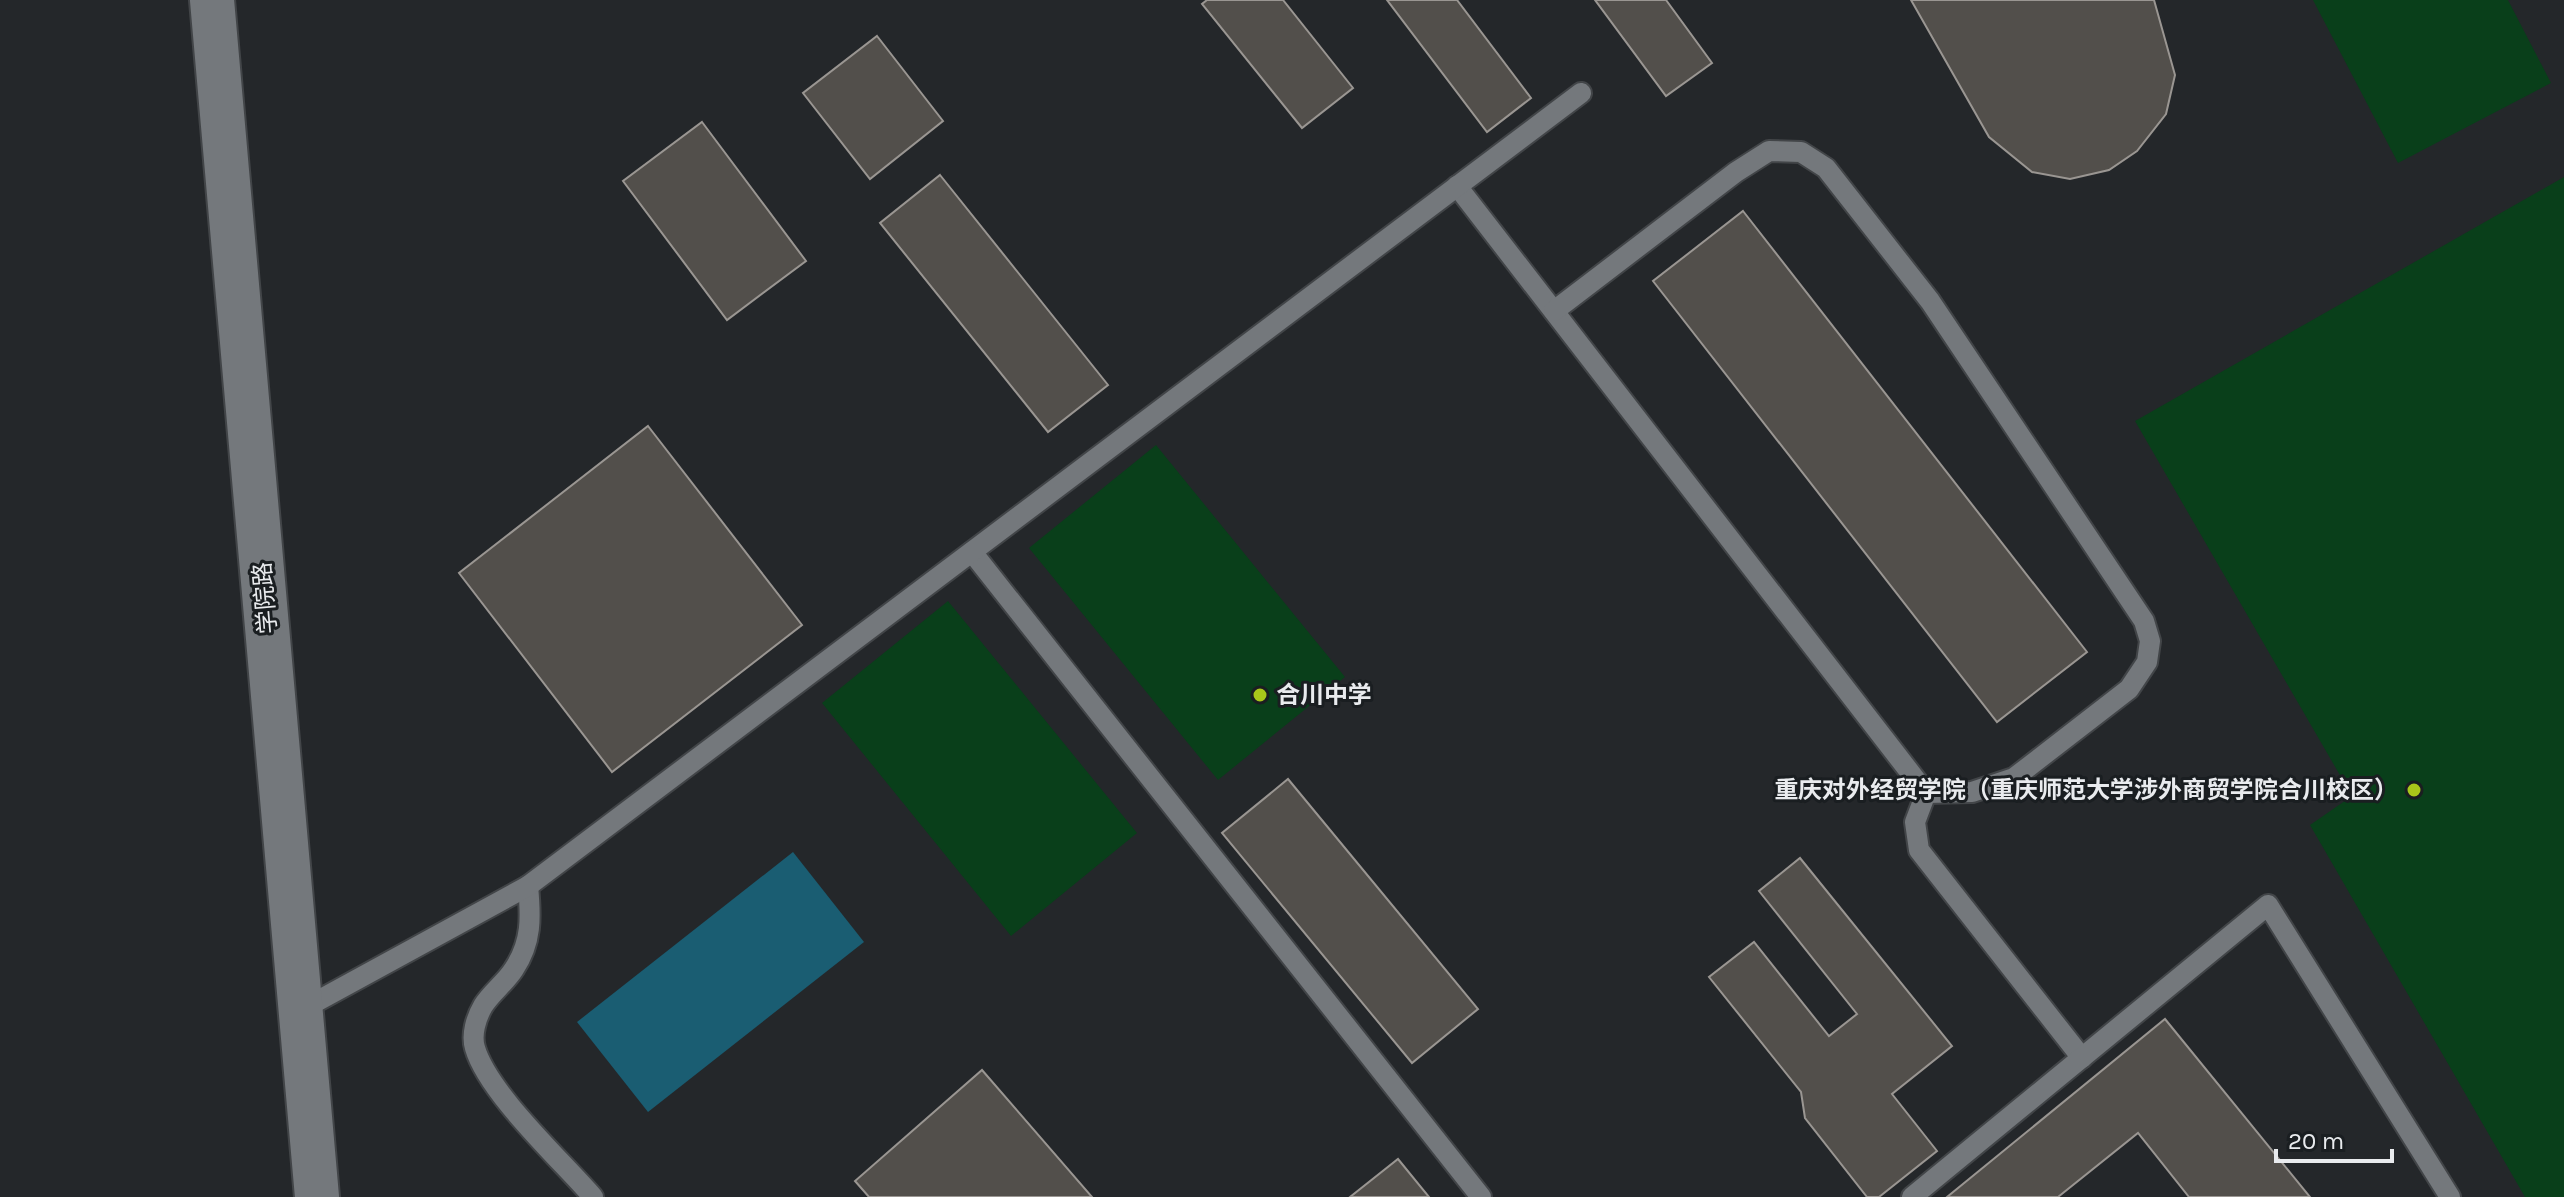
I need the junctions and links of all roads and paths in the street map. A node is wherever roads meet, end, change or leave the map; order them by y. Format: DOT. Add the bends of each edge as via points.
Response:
graph roads {
  1 [pos="212,0"];
  2 [pos="1581,93"];
  3 [pos="1457,186"];
  4 [pos="1554,311"];
  5 [pos="972,552"];
  6 [pos="1926,793"];
  7 [pos="528,886"];
  8 [pos="301,1010"];
  9 [pos="2082,1058"];
  10 [pos="317,1197"];
  11 [pos="593,1197"];
  12 [pos="1481,1197"];
  13 [pos="1912,1197"];
  14 [pos="2450,1197"];
  1 -- 8 [label="street, 学院路"];
  2 -- 3 [label="lane"];
  3 -- 4 [label="lane"];
  3 -- 5 [label="lane"];
  4 -- 6 [label="lane"];
  4 -- 6 [label="lane" via="1769,151 1801,152 1826,168 1930,301 2144,621 2150,641 2147,662 2129,689 2014,778 1972,792"];
  5 -- 7 [label="lane"];
  5 -- 12 [label="lane"];
  6 -- 9 [label="lane" via="1915,822 1919,850"];
  7 -- 8 [label="lane"];
  7 -- 11 [label="lane" via="528,942 475,1021 475,1047 495,1086"];
  8 -- 10 [label="street, 学院路"];
  9 -- 13 [label="lane"];
  9 -- 14 [label="lane" via="2268,905"];
}
